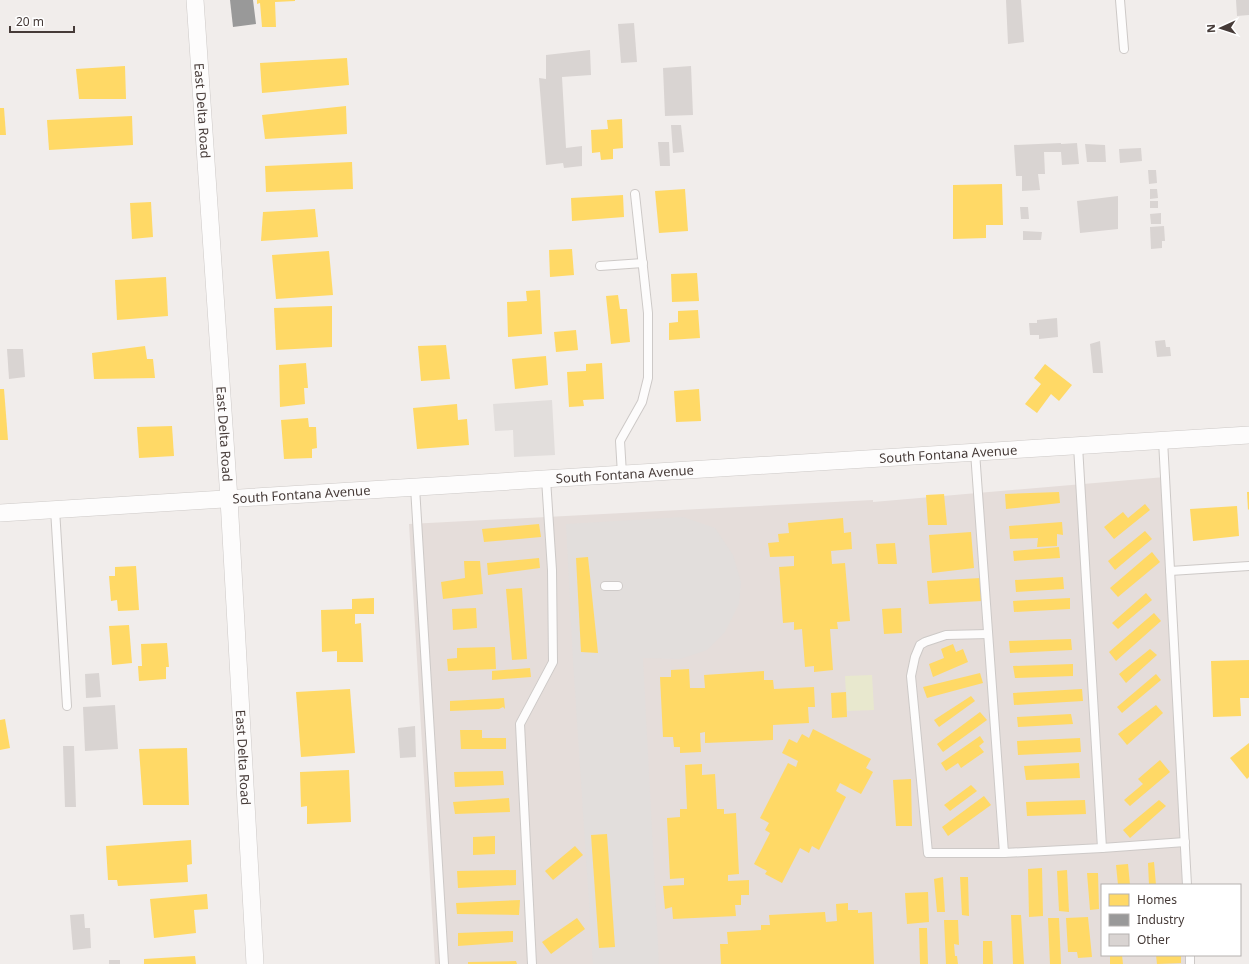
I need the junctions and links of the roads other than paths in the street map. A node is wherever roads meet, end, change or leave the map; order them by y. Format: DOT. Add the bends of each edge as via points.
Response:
graph roads {
  1 [pos="194,0"];
  2 [pos="1120,0"];
  3 [pos="1124,49"];
  4 [pos="635,194"];
  5 [pos="643,264"];
  6 [pos="600,266"];
  7 [pos="1249,435"];
  8 [pos="1163,440"];
  9 [pos="1078,446"];
  10 [pos="975,452"];
  11 [pos="622,474"];
  12 [pos="546,479"];
  13 [pos="415,487"];
  14 [pos="229,499"];
  15 [pos="55,509"];
  16 [pos="0,513"];
  17 [pos="1249,566"];
  18 [pos="1170,571"];
  19 [pos="605,586"];
  20 [pos="618,586"];
  21 [pos="988,634"];
  22 [pos="67,706"];
  23 [pos="1185,842"];
  24 [pos="1102,848"];
  25 [pos="1004,853"];
  26 [pos="1187,884"];
  27 [pos="255,964"];
  28 [pos="444,964"];
  29 [pos="532,964"];
  1 -- 14 [label="street, East Delta Road"];
  2 -- 3 [label="lane"];
  4 -- 5 [label="lane"];
  5 -- 6 [label="lane"];
  5 -- 11 [label="lane" via="648,313 648,378 642,402 620,441"];
  7 -- 8 [label="street, South Fontana Avenue"];
  8 -- 9 [label="street, South Fontana Avenue"];
  8 -- 18 [label="lane"];
  9 -- 10 [label="street, South Fontana Avenue"];
  9 -- 24 [label="lane"];
  10 -- 11 [label="street, South Fontana Avenue"];
  10 -- 21 [label="lane"];
  11 -- 12 [label="street, South Fontana Avenue"];
  12 -- 13 [label="street, South Fontana Avenue"];
  12 -- 29 [label="lane" via="552,570 553,662 520,724"];
  13 -- 14 [label="street, South Fontana Avenue"];
  13 -- 28 [label="lane"];
  14 -- 15 [label="street, South Fontana Avenue"];
  14 -- 27 [label="street, East Delta Road"];
  15 -- 16 [label="street, South Fontana Avenue"];
  15 -- 22 [label="lane"];
  17 -- 18 [label="lane"];
  18 -- 23 [label="lane"];
  19 -- 20 [label="lane"];
  21 -- 25 [label="lane"];
  21 -- 25 [label="lane" via="946,634 925,642 920,645 915,657 911,676 928,853"];
  23 -- 24 [label="lane"];
  23 -- 26 [label="lane"];
  24 -- 25 [label="lane"];
}
